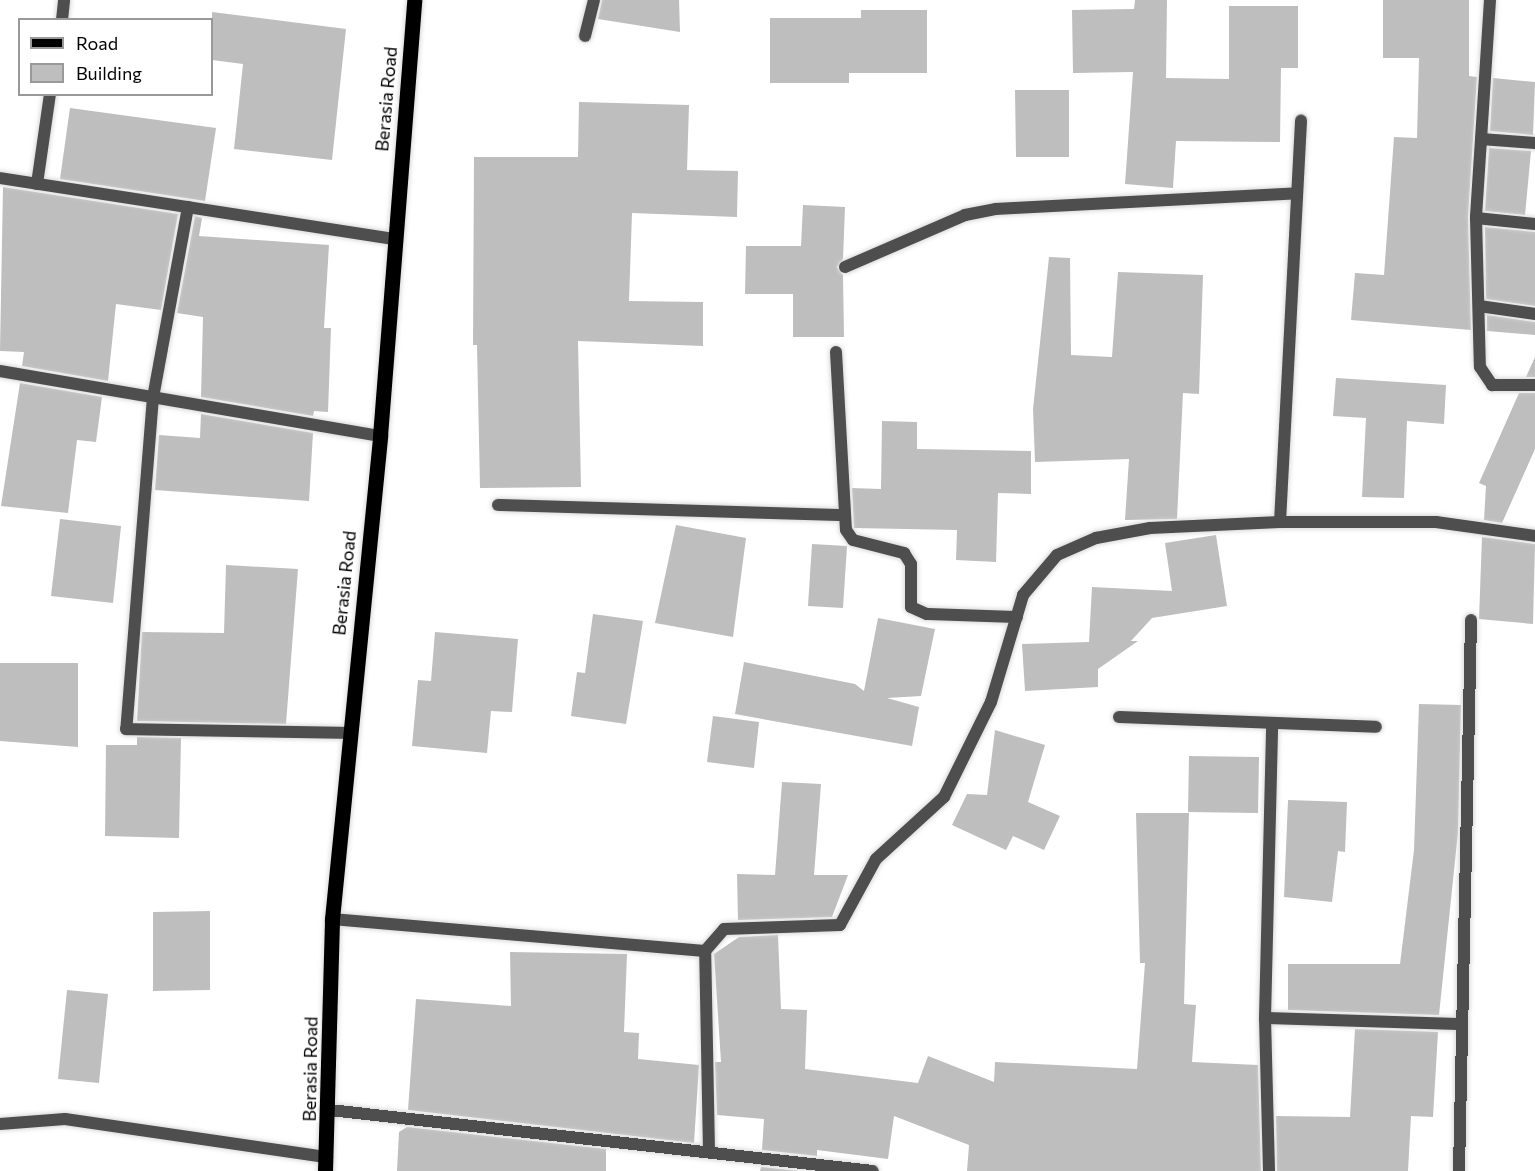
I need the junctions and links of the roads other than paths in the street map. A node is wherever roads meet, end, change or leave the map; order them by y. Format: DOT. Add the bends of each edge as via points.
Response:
graph roads {
  1 [pos="64,0"];
  2 [pos="414,0"];
  3 [pos="594,0"];
  4 [pos="1490,0"];
  5 [pos="62,18"];
  6 [pos="585,36"];
  7 [pos="50,96"];
  8 [pos="1301,121"];
  9 [pos="1481,139"];
  10 [pos="1535,143"];
  11 [pos="0,178"];
  12 [pos="37,184"];
  13 [pos="1297,193"];
  14 [pos="188,207"];
  15 [pos="1476,218"];
  16 [pos="1535,224"];
  17 [pos="394,239"];
  18 [pos="845,267"];
  19 [pos="1479,306"];
  20 [pos="1535,314"];
  21 [pos="836,352"];
  22 [pos="0,371"];
  23 [pos="1535,385"];
  24 [pos="153,397"];
  25 [pos="380,436"];
  26 [pos="498,505"];
  27 [pos="842,515"];
  28 [pos="1280,522"];
  29 [pos="1535,536"];
  30 [pos="1017,617"];
  31 [pos="1471,620"];
  32 [pos="1119,717"];
  33 [pos="1272,723"];
  34 [pos="1376,727"];
  35 [pos="348,733"];
  36 [pos="332,919"];
  37 [pos="705,951"];
  38 [pos="1265,1018"];
  39 [pos="1460,1024"];
  40 [pos="330,1110"];
  41 [pos="0,1125"];
  42 [pos="709,1151"];
  43 [pos="326,1164"];
  44 [pos="873,1171"];
  45 [pos="1269,1171"];
  46 [pos="1459,1171"];
  1 -- 5 [label="street"];
  2 -- 17 [label="main road, Berasia Road"];
  3 -- 6 [label="street"];
  4 -- 9 [label="street"];
  7 -- 12 [label="street"];
  8 -- 13 [label="street"];
  9 -- 10 [label="street"];
  9 -- 15 [label="street"];
  11 -- 12 [label="street"];
  12 -- 14 [label="street"];
  13 -- 18 [label="street" via="996,209 965,215"];
  13 -- 28 [label="street"];
  14 -- 17 [label="street"];
  14 -- 24 [label="street"];
  15 -- 16 [label="street"];
  15 -- 19 [label="street"];
  17 -- 25 [label="main road, Berasia Road"];
  19 -- 20 [label="street"];
  19 -- 23 [label="street" via="1483,379 1492,385"];
  21 -- 27 [label="street"];
  22 -- 24 [label="street"];
  24 -- 25 [label="street"];
  24 -- 35 [label="street" via="126,729"];
  25 -- 35 [label="main road, Berasia Road"];
  26 -- 27 [label="street"];
  27 -- 30 [label="street" via="853,540 904,553 911,564 911,606 927,614"];
  28 -- 29 [label="street" via="1436,522"];
  28 -- 30 [label="street" via="1150,528 1096,538 1057,555 1023,595"];
  30 -- 37 [label="street" via="991,702 944,797 876,859 840,925 723,929"];
  31 -- 39 [label="street"];
  32 -- 33 [label="street"];
  33 -- 34 [label="street"];
  33 -- 38 [label="street"];
  35 -- 36 [label="main road, Berasia Road"];
  36 -- 37 [label="street"];
  36 -- 40 [label="main road, Berasia Road"];
  37 -- 42 [label="street"];
  38 -- 39 [label="street"];
  38 -- 45 [label="street"];
  39 -- 46 [label="street"];
  40 -- 42 [label="street"];
  40 -- 43 [label="main road, Berasia Road"];
  41 -- 43 [label="street" via="65,1119"];
  42 -- 44 [label="street"];
}
